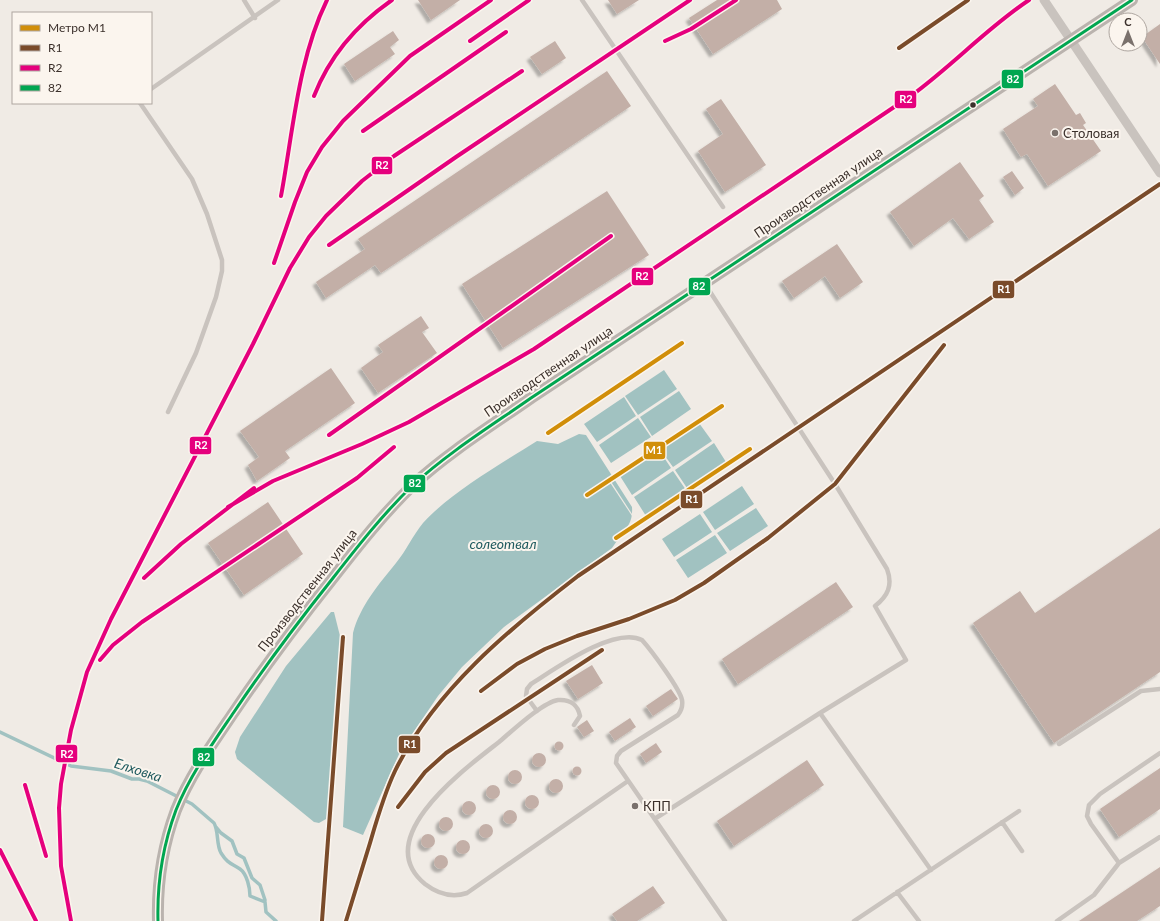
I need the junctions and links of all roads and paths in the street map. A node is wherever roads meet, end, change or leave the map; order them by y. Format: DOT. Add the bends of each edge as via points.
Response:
graph roads {
  1 [pos="244,0"];
  2 [pos="278,0"];
  3 [pos="582,0"];
  4 [pos="1044,0"];
  5 [pos="1132,0"];
  6 [pos="255,18"];
  7 [pos="1072,40"];
  8 [pos="152,88"];
  9 [pos="141,104"];
  10 [pos="1160,173"];
  11 [pos="723,208"];
  12 [pos="705,284"];
  13 [pos="168,412"];
  14 [pos="1160,689"];
  15 [pos="537,712"];
  16 [pos="820,713"];
  17 [pos="574,725"];
  18 [pos="1059,744"];
  19 [pos="1160,753"];
  20 [pos="628,781"];
  21 [pos="1019,811"];
  22 [pos="656,818"];
  23 [pos="1002,822"];
  24 [pos="1160,837"];
  25 [pos="1022,851"];
  26 [pos="1119,863"];
  27 [pos="931,870"];
  28 [pos="897,892"];
  29 [pos="158,921"];
  30 [pos="725,921"];
  31 [pos="854,921"];
  32 [pos="919,921"];
  33 [pos="1057,921"];
  1 -- 6 [label="lane"];
  2 -- 6 [label="lane"];
  3 -- 11 [label="lane"];
  4 -- 7 [label="street"];
  5 -- 7 [label="main road, Производственная улица"];
  6 -- 8 [label="lane"];
  7 -- 10 [label="street"];
  7 -- 12 [label="main road, Производственная улица"];
  9 -- 13 [label="lane" via="192,179 222,260 216,297 196,353"];
  12 -- 16 [label="lane" via="835,484 890,577 888,592 875,606 906,660"];
  12 -- 29 [label="main road, Производственная улица" via="449,456 414,485 362,541 262,670 188,787 176,811 164,852"];
  14 -- 18 [label="lane" via="1140,691"];
  15 -- 17 [label="lane" via="555,701 571,702 578,709 580,716"];
  15 -- 20 [label="lane" via="526,696 526,689 531,684 594,645 629,638 642,640 678,691 682,706 678,715 619,754 616,763"];
  15 -- 20 [label="lane" via="446,786 422,815 410,842 408,858 414,873 428,886 445,895 454,896 467,892"];
  16 -- 22 [label="lane"];
  16 -- 27 [label="lane"];
  19 -- 26 [label="lane" via="1100,794 1089,805 1087,816 1091,824"];
  20 -- 22 [label="lane"];
  21 -- 23 [label="lane"];
  22 -- 30 [label="lane"];
  23 -- 25 [label="lane"];
  23 -- 27 [label="lane"];
  24 -- 26 [label="lane"];
  26 -- 33 [label="lane" via="1094,895"];
  27 -- 28 [label="lane"];
  28 -- 31 [label="lane"];
  28 -- 32 [label="lane"];
}
